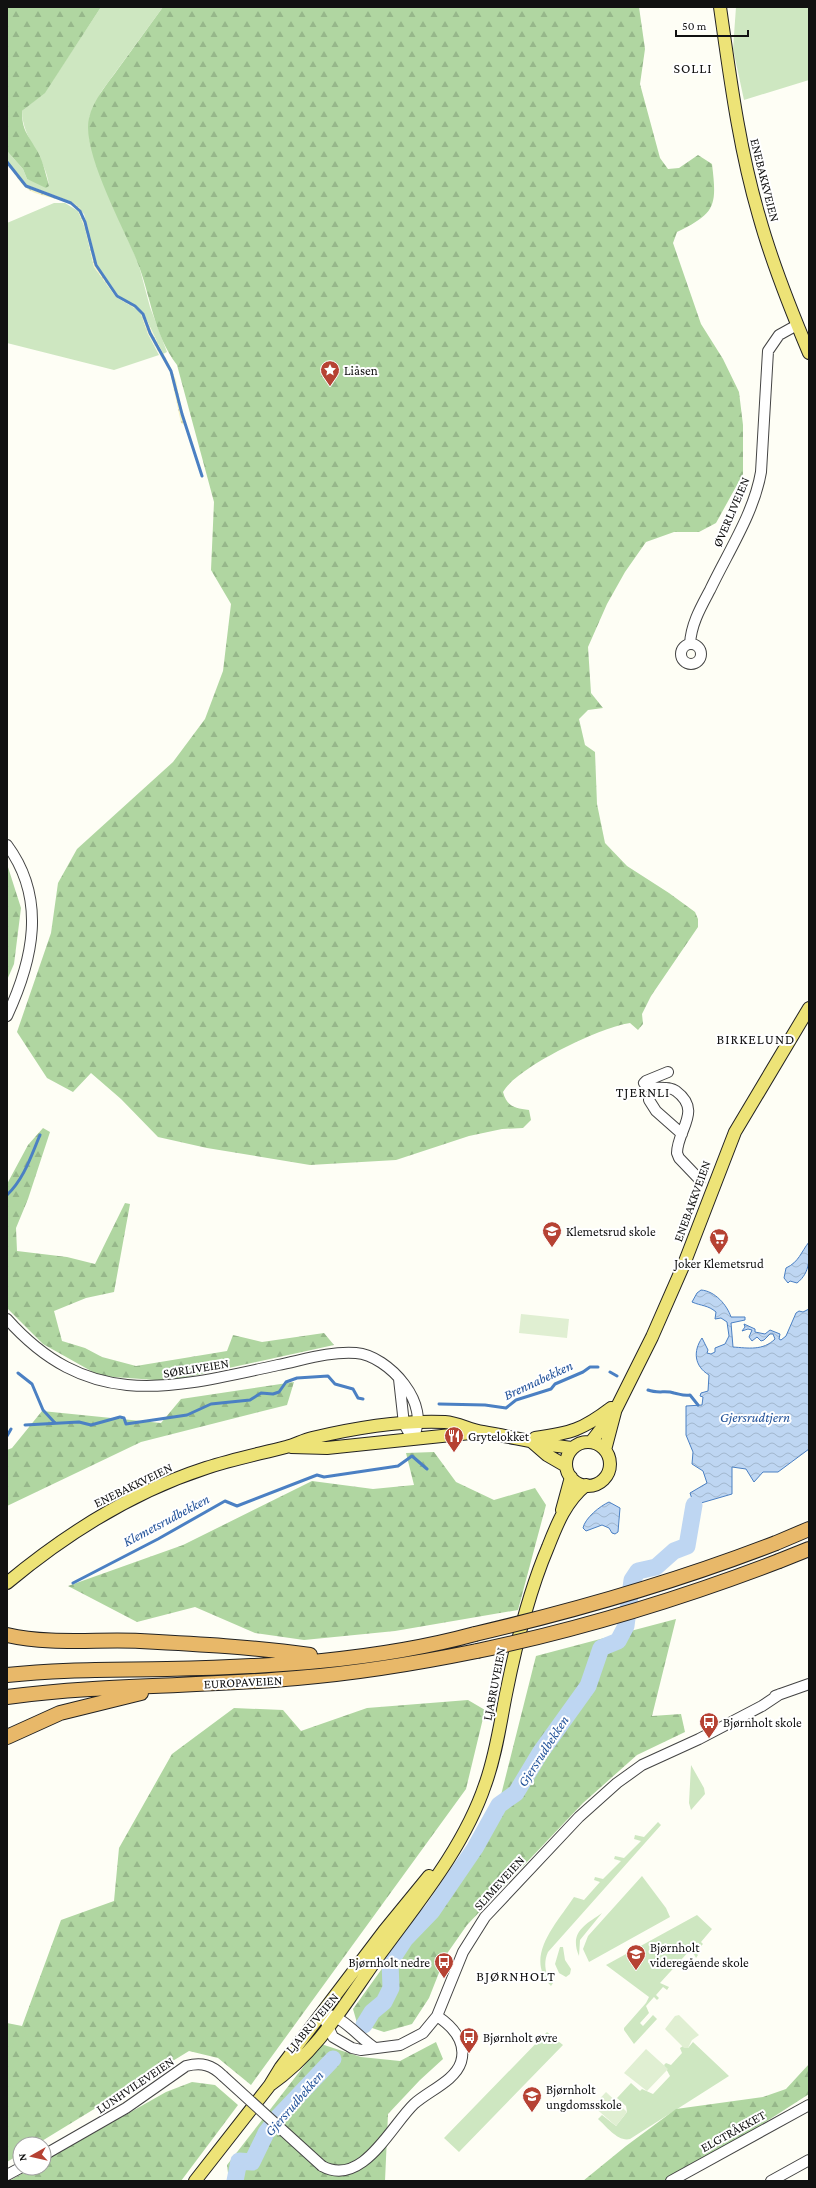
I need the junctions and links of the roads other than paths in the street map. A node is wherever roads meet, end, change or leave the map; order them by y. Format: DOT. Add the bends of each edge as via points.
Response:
graph roads {
  1 [pos="720,7"];
  2 [pos="797,325"];
  3 [pos="809,353"];
  4 [pos="690,644"];
  5 [pos="7,845"];
  6 [pos="809,1008"];
  7 [pos="7,1016"];
  8 [pos="668,1072"];
  9 [pos="650,1100"];
  10 [pos="682,1134"];
  11 [pos="700,1180"];
  12 [pos="7,1319"];
  13 [pos="399,1379"];
  14 [pos="621,1399"];
  15 [pos="615,1411"];
  16 [pos="417,1422"];
  17 [pos="404,1424"];
  18 [pos="481,1432"];
  19 [pos="412,1438"];
  20 [pos="528,1441"];
  21 [pos="591,1442"];
  22 [pos="287,1447"];
  23 [pos="573,1448"];
  24 [pos="605,1450"];
  25 [pos="566,1466"];
  26 [pos="571,1477"];
  27 [pos="586,1485"];
  28 [pos="561,1517"];
  29 [pos="809,1529"];
  30 [pos="809,1549"];
  31 [pos="7,1583"];
  32 [pos="7,1635"];
  33 [pos="336,1658"];
  34 [pos="7,1675"];
  35 [pos="809,1684"];
  36 [pos="180,1685"];
  37 [pos="7,1697"];
  38 [pos="7,1737"];
  39 [pos="450,1854"];
  40 [pos="322,2014"];
  41 [pos="438,2016"];
  42 [pos="338,2017"];
  43 [pos="328,2029"];
  44 [pos="375,2048"];
  45 [pos="270,2085"];
  46 [pos="809,2105"];
  47 [pos="52,2150"];
  48 [pos="809,2160"];
  49 [pos="195,2181"];
  50 [pos="671,2181"];
  51 [pos="771,2181"];
  1 -- 2 [label="main road, ENEBAKKVEIEN" via="739,130 758,215"];
  2 -- 3 [label="main road, ENEBAKKVEIEN"];
  2 -- 4 [label="street, ØVERLIVEIEN" via="779,335 768,351 761,472 757,489 697,616"];
  5 -- 7 [label="street" via="26,878 33,919 27,960"];
  6 -- 14 [label="main road, ENEBAKKVEIEN" via="735,1132 684,1264"];
  8 -- 10 [label="street" via="644,1083 649,1087 668,1087 681,1096 688,1115"];
  9 -- 10 [label="street" via="656,1110"];
  10 -- 11 [label="street" via="677,1155"];
  12 -- 13 [label="street, SØRLIVEIEN" via="32,1344 60,1364 99,1380 117,1384 155,1387 182,1385 338,1352 363,1353 378,1359 391,1368"];
  13 -- 16 [label="street, SØRLIVEIEN" via="410,1390"];
  13 -- 17 [label="street"];
  14 -- 15 [label="main road, ENEBAKKVEIEN"];
  14 -- 20 [label="main road" via="593,1422 578,1430"];
  15 -- 21 [label="main road, ENEBAKKVEIEN"];
  15 -- 24 [label="main road, ENEBAKKVEIEN"];
  16 -- 17 [label="main road, ENEBAKKVEIEN"];
  16 -- 18 [label="main road, ENEBAKKVEIEN" via="459,1423"];
  16 -- 19 [label="street, SØRLIVEIEN"];
  17 -- 19 [label="street"];
  17 -- 22 [label="main road, ENEBAKKVEIEN" via="321,1436"];
  18 -- 19 [label="main road, ENEBAKKVEIEN"];
  18 -- 20 [label="main road, ENEBAKKVEIEN"];
  19 -- 22 [label="main road, ENEBAKKVEIEN" via="327,1448"];
  20 -- 23 [label="main road, ENEBAKKVEIEN"];
  20 -- 25 [label="main road"];
  21 -- 23 [label="main road, ENEBAKKVEIEN" via="581,1443"];
  21 -- 24 [label="main road"];
  22 -- 31 [label="main road, ENEBAKKVEIEN" via="206,1468 155,1487 117,1506 62,1541"];
  23 -- 25 [label="main road"];
  24 -- 27 [label="main road" via="611,1462 610,1470 602,1481"];
  25 -- 26 [label="main road"];
  26 -- 27 [label="main road"];
  26 -- 28 [label="main road, LJABRUVEIEN" via="563,1499"];
  27 -- 28 [label="main road, LJABRUVEIEN" via="574,1497"];
  28 -- 39 [label="main road, LJABRUVEIEN" via="537,1574 523,1620 485,1786 474,1814"];
  29 -- 33 [label="highway, EUROPAVEIEN, bridge" via="650,1588 578,1609 411,1648"];
  30 -- 36 [label="highway, EUROPAVEIEN, bridge" via="704,1589 522,1642 415,1663 298,1678"];
  32 -- 33 [label="highway" via="277,1650"];
  33 -- 34 [label="highway, EUROPAVEIEN" via="233,1667 83,1670"];
  35 -- 41 [label="street, SLIMEVEIEN" via="780,1694 698,1739 642,1765 578,1817 495,1905 476,1930 463,1952"];
  36 -- 37 [label="highway, EUROPAVEIEN" via="83,1689"];
  36 -- 38 [label="highway" via="60,1713"];
  39 -- 40 [label="main road, LJABRUVEIEN" via="398,1913"];
  39 -- 42 [label="main road, LJABRUVEIEN"];
  40 -- 42 [label="street"];
  40 -- 43 [label="street, SLIMEVEIEN"];
  40 -- 45 [label="main road, LJABRUVEIEN"];
  41 -- 44 [label="street, SLIMEVEIEN" via="423,2033 407,2043"];
  41 -- 47 [label="street, LUNHVILEVEIEN, bridge" via="451,2027 461,2044 462,2060 454,2073 405,2112 374,2158 354,2173 343,2175 328,2171 224,2076 207,2065 197,2064 186,2066 119,2112"];
  42 -- 43 [label="main road, LJABRUVEIEN"];
  42 -- 44 [label="street"];
  43 -- 44 [label="street, SLIMEVEIEN" via="333,2037 352,2048"];
  43 -- 45 [label="main road, LJABRUVEIEN" via="289,2072"];
  45 -- 49 [label="main road, LJABRUVEIEN"];
  46 -- 50 [label="street, ELGTRÅKKET"];
  48 -- 51 [label="street"];
}
